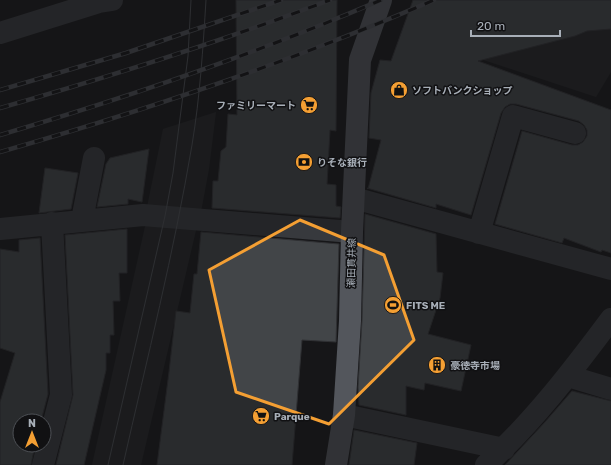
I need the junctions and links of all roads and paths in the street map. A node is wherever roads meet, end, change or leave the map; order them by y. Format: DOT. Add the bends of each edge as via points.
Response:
graph roads {
  1 [pos="112,0"];
  2 [pos="380,0"];
  3 [pos="0,33"];
  4 [pos="575,133"];
  5 [pos="94,158"];
  6 [pos="354,198"];
  7 [pos="82,220"];
  8 [pos="52,223"];
  9 [pos="0,229"];
  10 [pos="352,232"];
  11 [pos="479,233"];
  12 [pos="611,269"];
  13 [pos="611,319"];
  14 [pos="568,376"];
  15 [pos="611,389"];
  16 [pos="344,415"];
  17 [pos="504,449"];
  18 [pos="43,465"];
  19 [pos="336,465"];
  20 [pos="486,465"];
  1 -- 3 [label="street"];
  2 -- 6 [label="main road, 瀬田貫井線" via="360,60"];
  4 -- 11 [label="street" via="513,116"];
  5 -- 7 [label="street"];
  6 -- 10 [label="main road, 瀬田貫井線"];
  6 -- 11 [label="street"];
  7 -- 8 [label="street"];
  7 -- 10 [label="street" via="143,215"];
  8 -- 9 [label="street"];
  8 -- 18 [label="street" via="61,395"];
  10 -- 16 [label="main road, 瀬田貫井線"];
  11 -- 12 [label="street"];
  13 -- 14 [label="street"];
  14 -- 15 [label="street"];
  14 -- 17 [label="street"];
  16 -- 17 [label="street"];
  16 -- 19 [label="main road, 瀬田貫井線"];
  17 -- 20 [label="street"];
}
